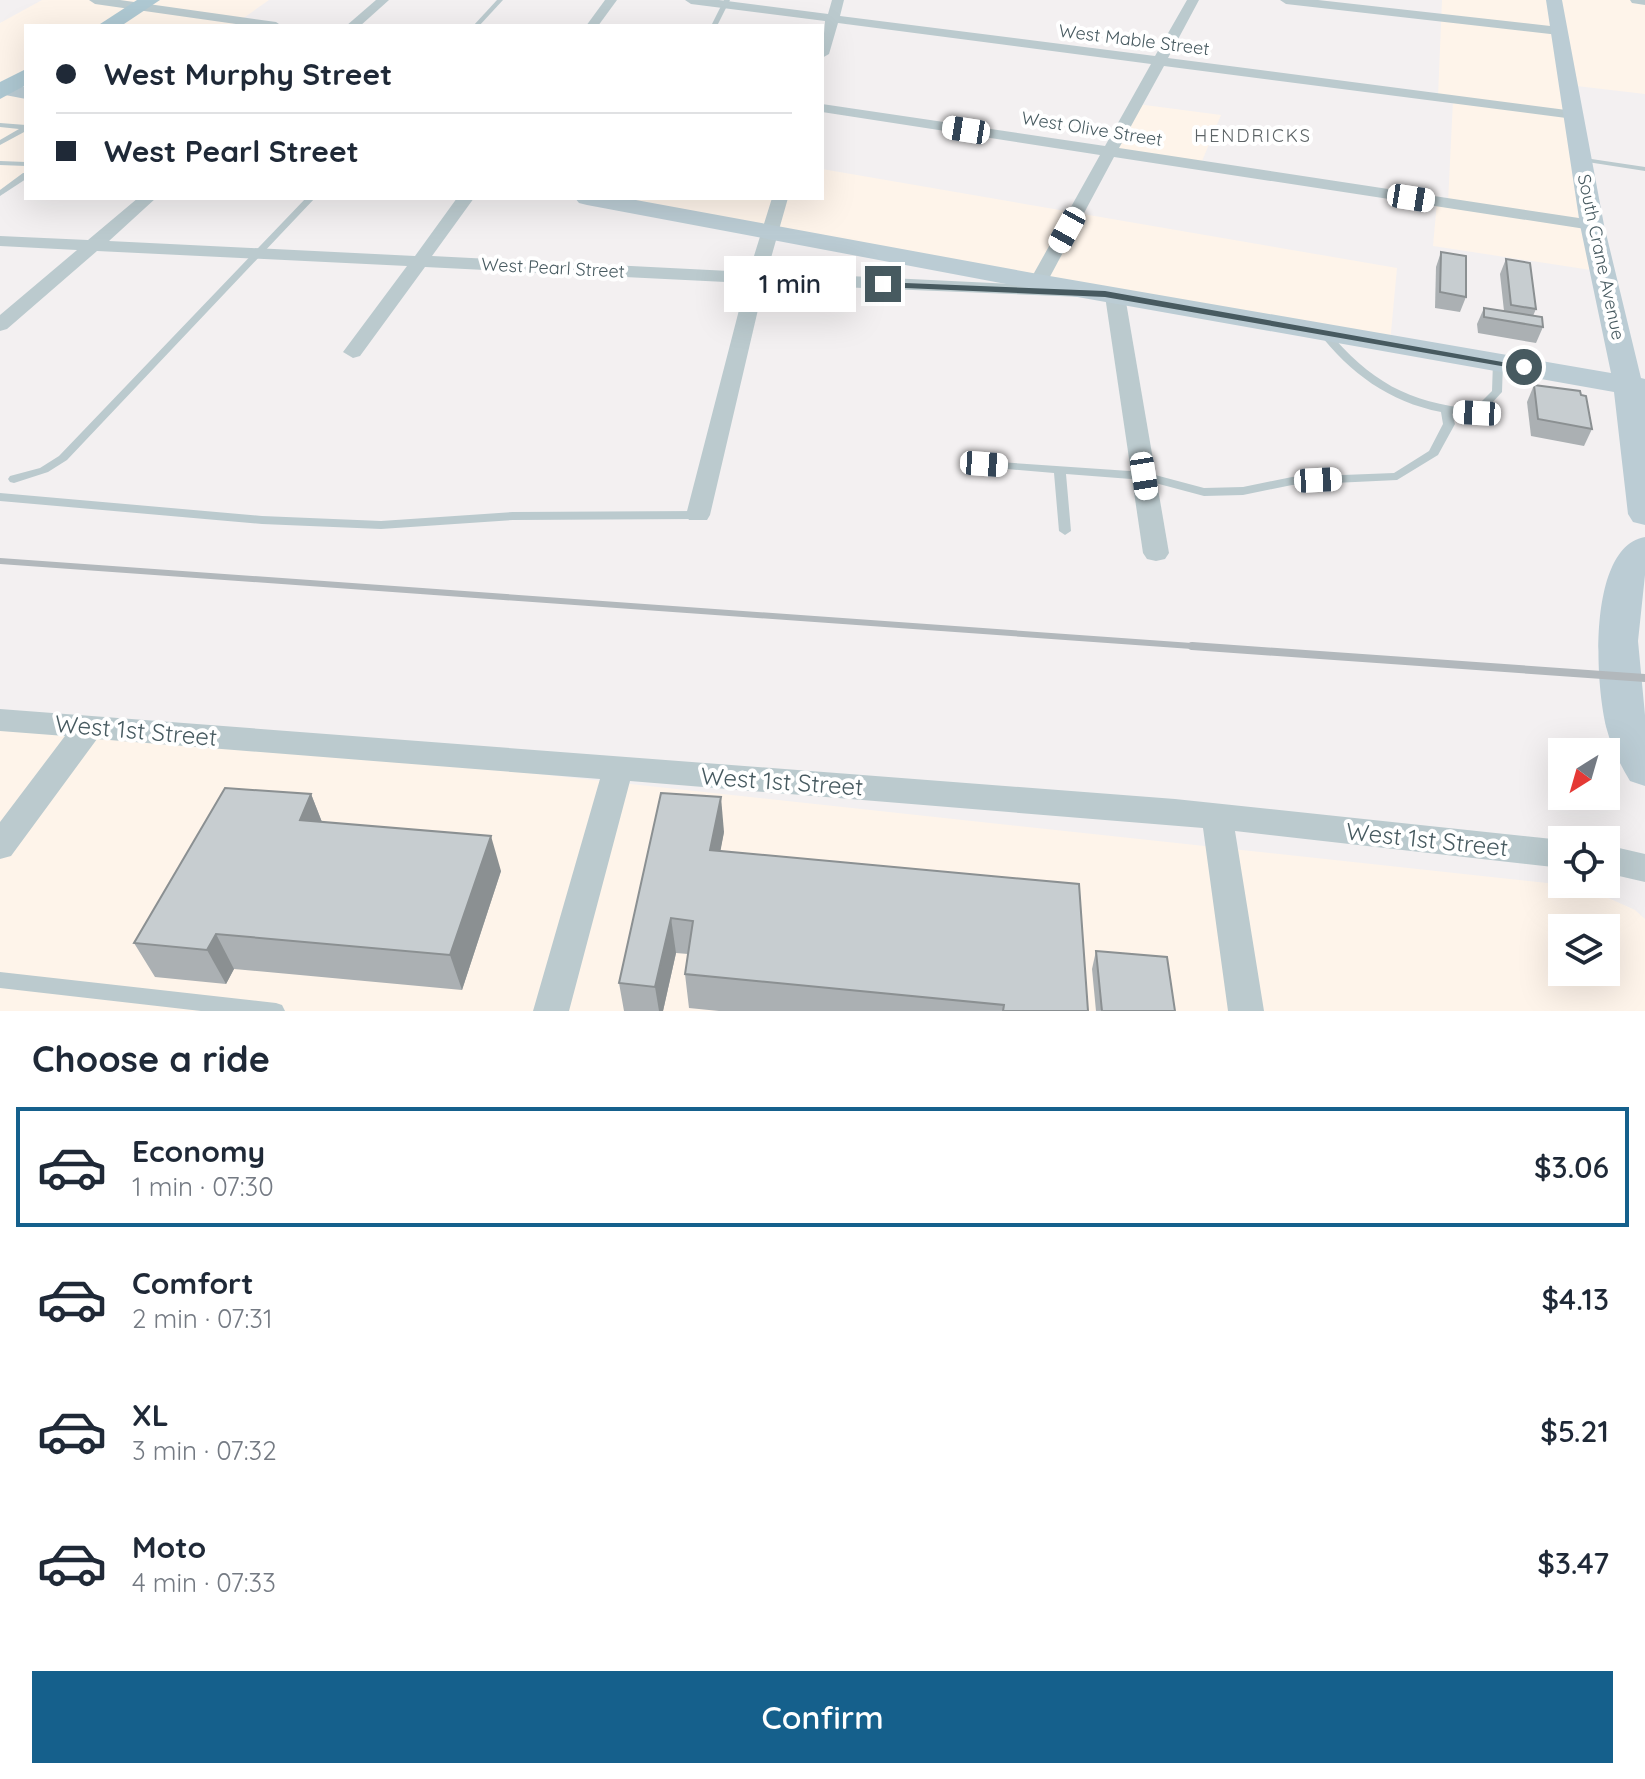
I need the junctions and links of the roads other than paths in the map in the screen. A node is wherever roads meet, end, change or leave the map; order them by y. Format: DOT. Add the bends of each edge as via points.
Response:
graph roads {
  1 [pos="95,0"];
  2 [pos="383,0"];
  3 [pos="500,0"];
  4 [pos="611,0"];
  5 [pos="691,0"];
  6 [pos="838,0"];
  7 [pos="1193,0"];
  8 [pos="1286,0"];
  9 [pos="1554,0"];
  10 [pos="1636,0"];
  11 [pos="1645,1"];
  12 [pos="726,2"];
  13 [pos="144,3"];
  14 [pos="832,18"];
  15 [pos="110,24"];
  16 [pos="265,24"];
  17 [pos="354,24"];
  18 [pos="478,24"];
  19 [pos="593,24"];
  20 [pos="715,24"];
  21 [pos="1559,31"];
  22 [pos="824,47"];
  23 [pos="1159,61"];
  24 [pos="24,78"];
  25 [pos="8,91"];
  26 [pos="824,108"];
  27 [pos="1574,115"];
  28 [pos="0,125"];
  29 [pos="24,127"];
  30 [pos="24,128"];
  31 [pos="0,143"];
  32 [pos="1110,152"];
  33 [pos="1581,159"];
  34 [pos="0,163"];
  35 [pos="24,164"];
  36 [pos="1645,169"];
  37 [pos="24,176"];
  38 [pos="0,194"];
  39 [pos="146,200"];
  40 [pos="309,200"];
  41 [pos="465,200"];
  42 [pos="598,200"];
  43 [pos="779,200"];
  44 [pos="1592,225"];
  45 [pos="770,232"];
  46 [pos="0,241"];
  47 [pos="92,245"];
  48 [pos="260,253"];
  49 [pos="419,261"];
  50 [pos="756,278"];
  51 [pos="1038,282"];
  52 [pos="1110,295"];
  53 [pos="0,325"];
  54 [pos="1323,332"];
  55 [pos="353,352"];
  56 [pos="1498,362"];
  57 [pos="1636,386"];
  58 [pos="1446,411"];
  59 [pos="984,464"];
  60 [pos="1060,470"];
  61 [pos="1144,476"];
  62 [pos="14,479"];
  63 [pos="0,497"];
  64 [pos="698,515"];
  65 [pos="1645,515"];
  66 [pos="1065,531"];
  67 [pos="1645,548"];
  68 [pos="1156,553"];
  69 [pos="0,720"];
  70 [pos="89,727"];
  71 [pos="618,769"];
  72 [pos="1645,769"];
  73 [pos="1217,818"];
  74 [pos="0,846"];
  75 [pos="1548,853"];
  76 [pos="1620,862"];
  77 [pos="1645,868"];
  78 [pos="0,980"];
  79 [pos="276,1011"];
  80 [pos="551,1011"];
  81 [pos="1246,1011"];
  1 -- 13 [label="street"];
  2 -- 17 [label="street"];
  3 -- 18 [label="lane"];
  4 -- 19 [label="street"];
  5 -- 12 [label="street, West Mable Street"];
  6 -- 14 [label="street"];
  7 -- 23 [label="street"];
  8 -- 21 [label="street"];
  9 -- 21 [label="main road, South Crane Avenue"];
  10 -- 11 [label="street"];
  12 -- 14 [label="street, West Mable Street"];
  12 -- 20 [label="lane"];
  13 -- 15 [label="main road"];
  13 -- 16 [label="street"];
  14 -- 22 [label="street"];
  14 -- 23 [label="street, West Mable Street"];
  21 -- 27 [label="main road, South Crane Avenue"];
  23 -- 27 [label="street, West Mable Street"];
  23 -- 32 [label="street"];
  24 -- 25 [label="main road"];
  26 -- 32 [label="street, West Olive Street"];
  27 -- 33 [label="main road, South Crane Avenue"];
  28 -- 29 [label="lane"];
  30 -- 31 [label="lane"];
  32 -- 44 [label="street, West Olive Street"];
  32 -- 51 [label="street"];
  33 -- 36 [label="lane"];
  33 -- 44 [label="main road, South Crane Avenue"];
  34 -- 35 [label="lane"];
  37 -- 38 [label="lane"];
  39 -- 47 [label="street"];
  40 -- 48 [label="lane"];
  41 -- 49 [label="street"];
  42 -- 45 [label="main road"];
  43 -- 45 [label="street"];
  44 -- 57 [label="main road, South Crane Avenue"];
  45 -- 50 [label="street"];
  45 -- 51 [label="main road"];
  46 -- 47 [label="street, West Pearl Street"];
  47 -- 48 [label="street, West Pearl Street"];
  47 -- 53 [label="street"];
  48 -- 49 [label="street, West Pearl Street"];
  48 -- 62 [label="lane" via="63,458"];
  49 -- 50 [label="street, West Pearl Street"];
  49 -- 55 [label="street"];
  50 -- 52 [label="street, West Pearl Street"];
  50 -- 64 [label="street"];
  51 -- 52 [label="main road"];
  52 -- 54 [label="main road"];
  52 -- 61 [label="street"];
  54 -- 56 [label="main road"];
  54 -- 58 [label="lane" via="1348,364 1394,395"];
  56 -- 57 [label="main road"];
  56 -- 58 [label="lane" via="1497,392 1477,413"];
  57 -- 65 [label="main road, South Crane Avenue"];
  58 -- 61 [label="lane" via="1449,424 1434,453 1397,476 1204,492"];
  59 -- 60 [label="lane"];
  60 -- 61 [label="lane"];
  60 -- 66 [label="lane"];
  61 -- 68 [label="street"];
  63 -- 64 [label="lane" via="381,525 513,516"];
  65 -- 67 [label="main road, South Crane Avenue"];
  67 -- 72 [label="main road, South Crane Avenue" via="1629,563 1618,646 1618,676 1634,756"];
  69 -- 70 [label="street, West 1st Street"];
  70 -- 71 [label="street, West 1st Street"];
  70 -- 74 [label="street"];
  71 -- 73 [label="street, West 1st Street"];
  71 -- 80 [label="street"];
  73 -- 75 [label="street, West 1st Street"];
  73 -- 81 [label="street"];
  76 -- 77 [label="street"];
  78 -- 79 [label="lane"];
}
